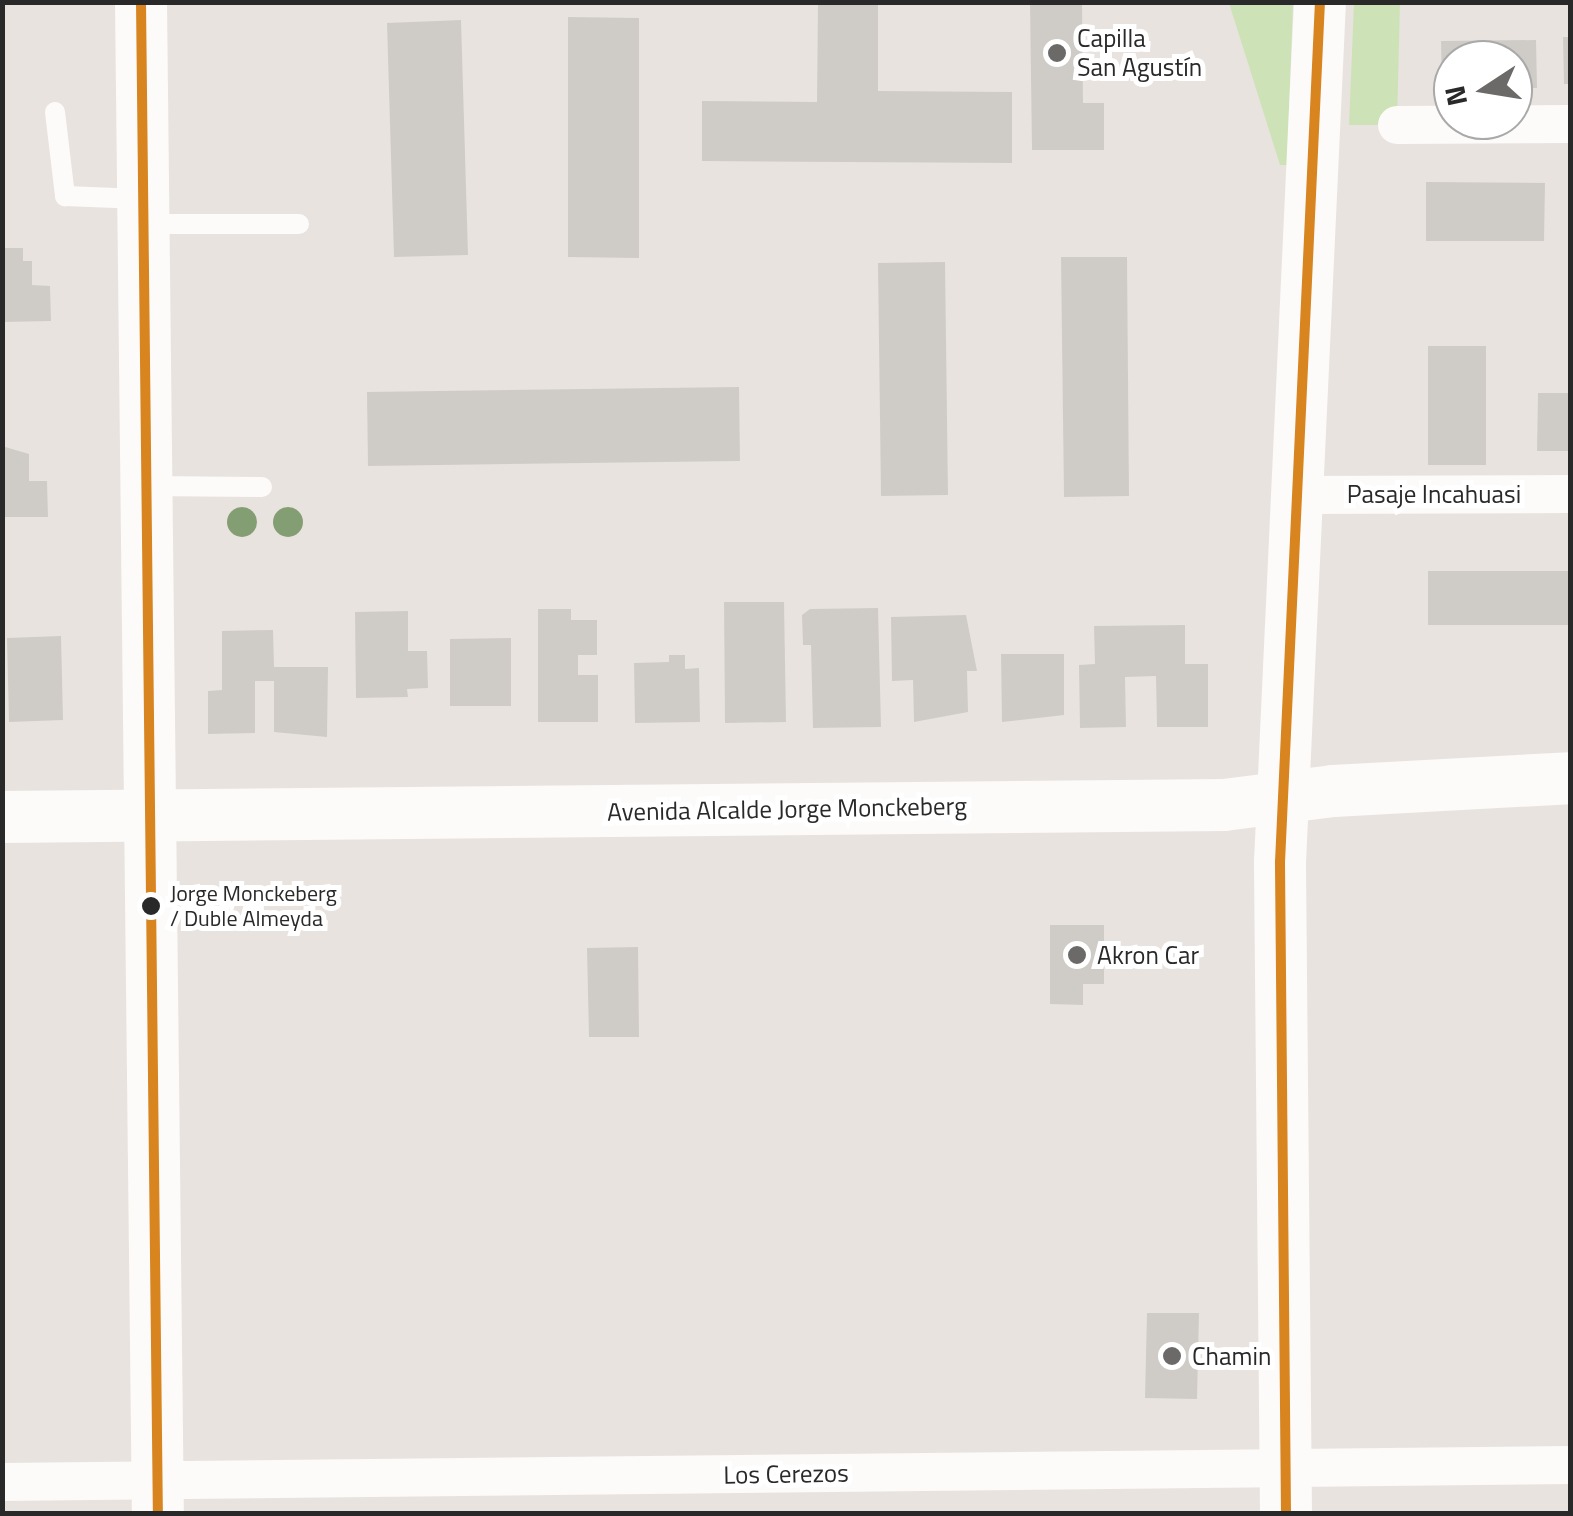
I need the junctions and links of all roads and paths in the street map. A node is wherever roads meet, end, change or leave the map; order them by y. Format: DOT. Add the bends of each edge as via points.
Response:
graph roads {
  1 [pos="142,2"];
  2 [pos="1320,2"];
  3 [pos="56,112"];
  4 [pos="1570,124"];
  5 [pos="1397,125"];
  6 [pos="143,211"];
  7 [pos="299,224"];
  8 [pos="145,486"];
  9 [pos="262,486"];
  10 [pos="1570,494"];
  11 [pos="1282,496"];
  12 [pos="1570,778"];
  13 [pos="1283,798"];
  14 [pos="148,816"];
  15 [pos="2,817"];
  16 [pos="1570,1464"];
  17 [pos="2,1482"];
  18 [pos="1286,1491"];
  19 [pos="157,1497"];
  1 -- 6 [label="main road"];
  2 -- 11 [label="main road"];
  3 -- 6 [label="lane" via="65,196"];
  4 -- 5 [label="street"];
  6 -- 7 [label="lane"];
  6 -- 8 [label="main road"];
  8 -- 9 [label="lane"];
  8 -- 14 [label="main road"];
  10 -- 11 [label="street, Pasaje Incahuasi"];
  11 -- 13 [label="main road"];
  12 -- 13 [label="main road, Avenida Alcalde Jorge Monckeberg"];
  13 -- 14 [label="main road, Avenida Alcalde Jorge Monckeberg" via="1224,805"];
  13 -- 18 [label="main road"];
  14 -- 15 [label="main road, Avenida Alcalde Jorge Monckeberg"];
  14 -- 19 [label="main road"];
  16 -- 18 [label="street, Los Cerezos"];
  17 -- 19 [label="street, Los Cerezos"];
  18 -- 19 [label="street, Los Cerezos"];
}
